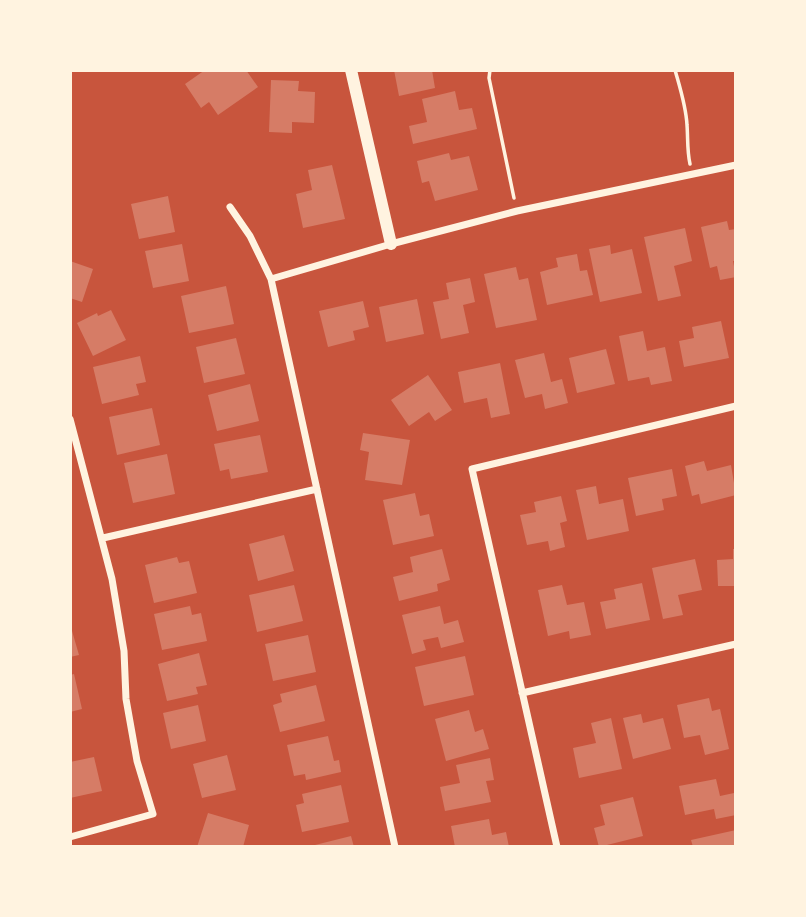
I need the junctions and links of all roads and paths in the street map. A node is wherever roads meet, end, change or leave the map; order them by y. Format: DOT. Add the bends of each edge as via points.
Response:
graph roads {
  1 [pos="351,70"];
  2 [pos="490,70"];
  3 [pos="675,70"];
  4 [pos="736,165"];
  5 [pos="692,174"];
  6 [pos="230,207"];
  7 [pos="517,211"];
  8 [pos="391,244"];
  9 [pos="271,279"];
  10 [pos="736,406"];
  11 [pos="70,419"];
  12 [pos="317,489"];
  13 [pos="103,538"];
  14 [pos="736,644"];
  15 [pos="522,693"];
  16 [pos="70,837"];
  17 [pos="395,847"];
  18 [pos="557,847"];
  1 -- 8 [label="street"];
  2 -- 7 [label="path"];
  3 -- 5 [label="path"];
  4 -- 5 [label="street"];
  5 -- 7 [label="street"];
  6 -- 9 [label="street"];
  7 -- 8 [label="street"];
  8 -- 9 [label="street"];
  9 -- 12 [label="street"];
  10 -- 15 [label="street" via="472,469"];
  11 -- 13 [label="street"];
  12 -- 13 [label="street"];
  12 -- 17 [label="street"];
  13 -- 16 [label="street" via="124,651 136,761 153,814"];
  14 -- 15 [label="street"];
  15 -- 18 [label="street"];
}
